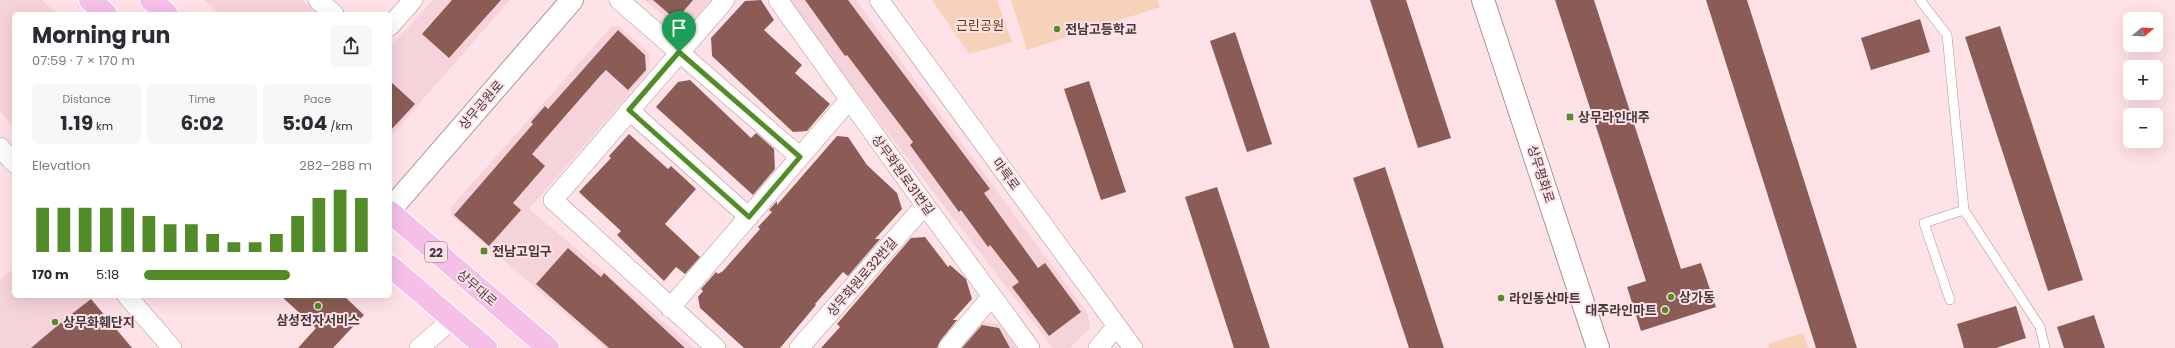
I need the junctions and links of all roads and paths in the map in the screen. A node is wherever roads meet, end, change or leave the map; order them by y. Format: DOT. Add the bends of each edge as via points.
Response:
graph roads {
  1 [pos="90,0"];
  2 [pos="152,0"];
  3 [pos="318,0"];
  4 [pos="414,0"];
  5 [pos="572,0"];
  6 [pos="619,0"];
  7 [pos="725,0"];
  8 [pos="778,0"];
  9 [pos="879,0"];
  10 [pos="1483,0"];
  11 [pos="1920,0"];
  12 [pos="104,12"];
  13 [pos="165,12"];
  14 [pos="332,12"];
  15 [pos="392,24"];
  16 [pos="679,52"];
  17 [pos="849,100"];
  18 [pos="629,110"];
  19 [pos="0,147"];
  20 [pos="800,157"];
  21 [pos="12,161"];
  22 [pos="925,205"];
  23 [pos="392,209"];
  24 [pos="1964,210"];
  25 [pos="392,213"];
  26 [pos="749,217"];
  27 [pos="392,268"];
  28 [pos="992,296"];
  29 [pos="129,298"];
  30 [pos="1950,300"];
  31 [pos="670,308"];
  32 [pos="453,319"];
  33 [pos="1117,326"];
  34 [pos="172,348"];
  35 [pos="419,348"];
  36 [pos="486,348"];
  37 [pos="548,348"];
  38 [pos="716,348"];
  39 [pos="799,348"];
  40 [pos="948,348"];
  41 [pos="1030,348"];
  42 [pos="1098,348"];
  43 [pos="1133,348"];
  44 [pos="1598,348"];
  45 [pos="2044,348"];
  1 -- 12 [label="main road"];
  2 -- 13 [label="main road"];
  3 -- 14 [label="street"];
  4 -- 15 [label="street"];
  5 -- 23 [label="street, 상무공원로"];
  6 -- 16 [label="street"];
  7 -- 16 [label="street"];
  8 -- 17 [label="street, 상무화원로31번길"];
  9 -- 33 [label="street, 마륵로"];
  10 -- 44 [label="street, 상무평화로"];
  11 -- 24 [label="lane" via="1947,35"];
  16 -- 18 [label="street"];
  16 -- 20 [label="street"];
  17 -- 20 [label="street"];
  17 -- 22 [label="street, 상무화원로31번길"];
  18 -- 26 [label="street"];
  18 -- 31 [label="street" via="553,200"];
  19 -- 21 [label="street"];
  20 -- 26 [label="street"];
  22 -- 28 [label="street, 상무화원로31번길"];
  22 -- 39 [label="street, 상무화원로32번길"];
  24 -- 30 [label="lane" via="1924,223"];
  24 -- 45 [label="lane" via="2040,327"];
  25 -- 37 [label="main road, 상무대로 / 22"];
  26 -- 31 [label="street"];
  27 -- 32 [label="main road"];
  28 -- 40 [label="street"];
  28 -- 41 [label="street, 상무화원로31번길"];
  29 -- 34 [label="street"];
  31 -- 38 [label="street"];
  32 -- 35 [label="street"];
  32 -- 36 [label="main road"];
  33 -- 42 [label="street"];
  33 -- 43 [label="street, 마륵로"];
}
